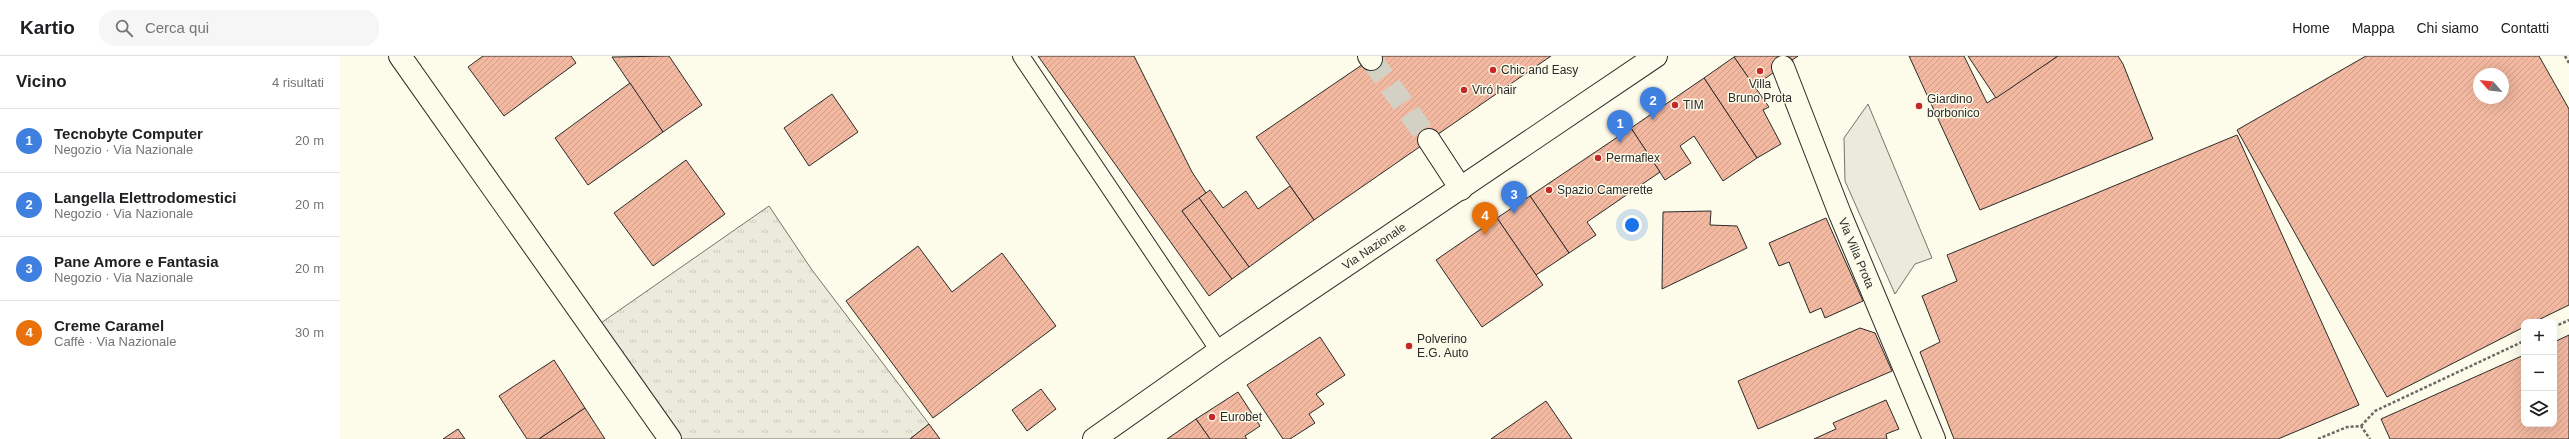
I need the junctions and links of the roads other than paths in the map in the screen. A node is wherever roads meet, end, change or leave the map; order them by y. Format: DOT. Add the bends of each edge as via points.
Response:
graph roads {
  1 [pos="400,56"];
  2 [pos="1021,56"];
  3 [pos="1656,56"];
  4 [pos="1783,67"];
  5 [pos="1429,140"];
  6 [pos="1460,189"];
  7 [pos="1220,351"];
  8 [pos="670,439"];
  9 [pos="1094,439"];
  10 [pos="1934,439"];
  1 -- 8 [label="street"];
  2 -- 7 [label="lane"];
  3 -- 6 [label="street, Via Nazionale"];
  4 -- 10 [label="street, Via Villa Prota" via="1840,214"];
  5 -- 6 [label="street"];
  6 -- 7 [label="street, Via Nazionale"];
  7 -- 9 [label="street, Via Nazionale"];
}
